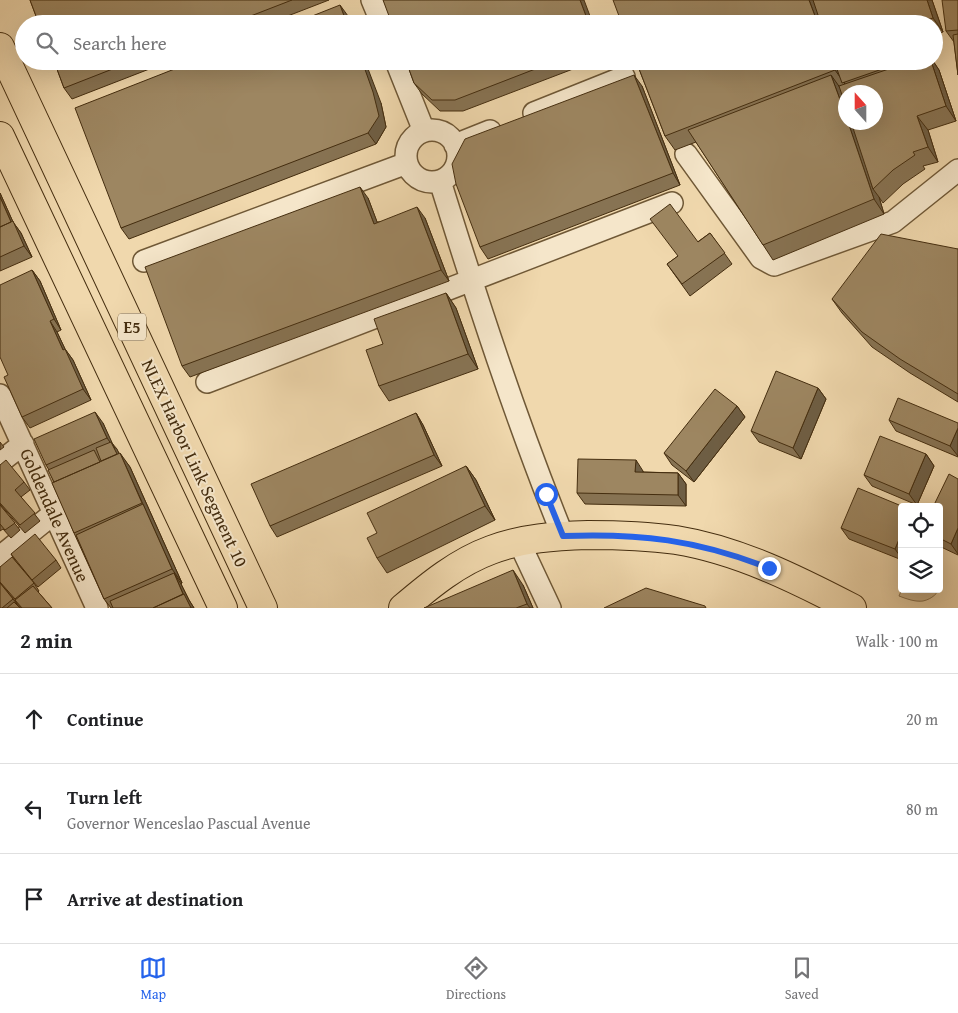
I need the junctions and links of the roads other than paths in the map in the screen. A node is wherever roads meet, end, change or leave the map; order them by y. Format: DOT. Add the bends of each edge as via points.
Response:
graph roads {
  1 [pos="372,0"];
  2 [pos="378,15"];
  3 [pos="0,47"];
  4 [pos="400,70"];
  5 [pos="624,77"];
  6 [pos="424,130"];
  7 [pos="0,136"];
  8 [pos="455,145"];
  9 [pos="686,154"];
  10 [pos="407,163"];
  11 [pos="958,170"];
  12 [pos="440,180"];
  13 [pos="672,203"];
  14 [pos="144,261"];
  15 [pos="471,280"];
  16 [pos="207,382"];
  17 [pos="0,395"];
  18 [pos="23,444"];
  19 [pos="0,462"];
  20 [pos="54,514"];
  21 [pos="563,536"];
  22 [pos="519,542"];
  23 [pos="0,558"];
  24 [pos="94,606"];
  25 [pos="223,608"];
  26 [pos="263,608"];
  27 [pos="403,608"];
  28 [pos="550,608"];
  29 [pos="850,608"];
  1 -- 2 [label="street"];
  3 -- 26 [label="main road, NLEX Harbor Link Segment 10 / E5"];
  4 -- 6 [label="street"];
  5 -- 8 [label="street"];
  6 -- 8 [label="street" via="445,133"];
  6 -- 10 [label="street" via="408,145"];
  7 -- 25 [label="main road, NLEX Harbor Link Segment 10 / E5"];
  8 -- 12 [label="street" via="457,162 452,173"];
  9 -- 11 [label="street" via="761,258 774,265 893,222"];
  10 -- 12 [label="street" via="416,177 429,182"];
  10 -- 14 [label="street"];
  12 -- 15 [label="street"];
  13 -- 15 [label="street"];
  15 -- 16 [label="street"];
  15 -- 21 [label="street"];
  17 -- 18 [label="street, Goldendale Avenue"];
  18 -- 19 [label="street"];
  18 -- 20 [label="street, Goldendale Avenue"];
  20 -- 23 [label="street"];
  20 -- 24 [label="street, Goldendale Avenue"];
  21 -- 22 [label="main road"];
  21 -- 29 [label="main road" via="654,538 704,546 769,568"];
  22 -- 27 [label="main road" via="491,550 454,569"];
  22 -- 28 [label="street"];
}
